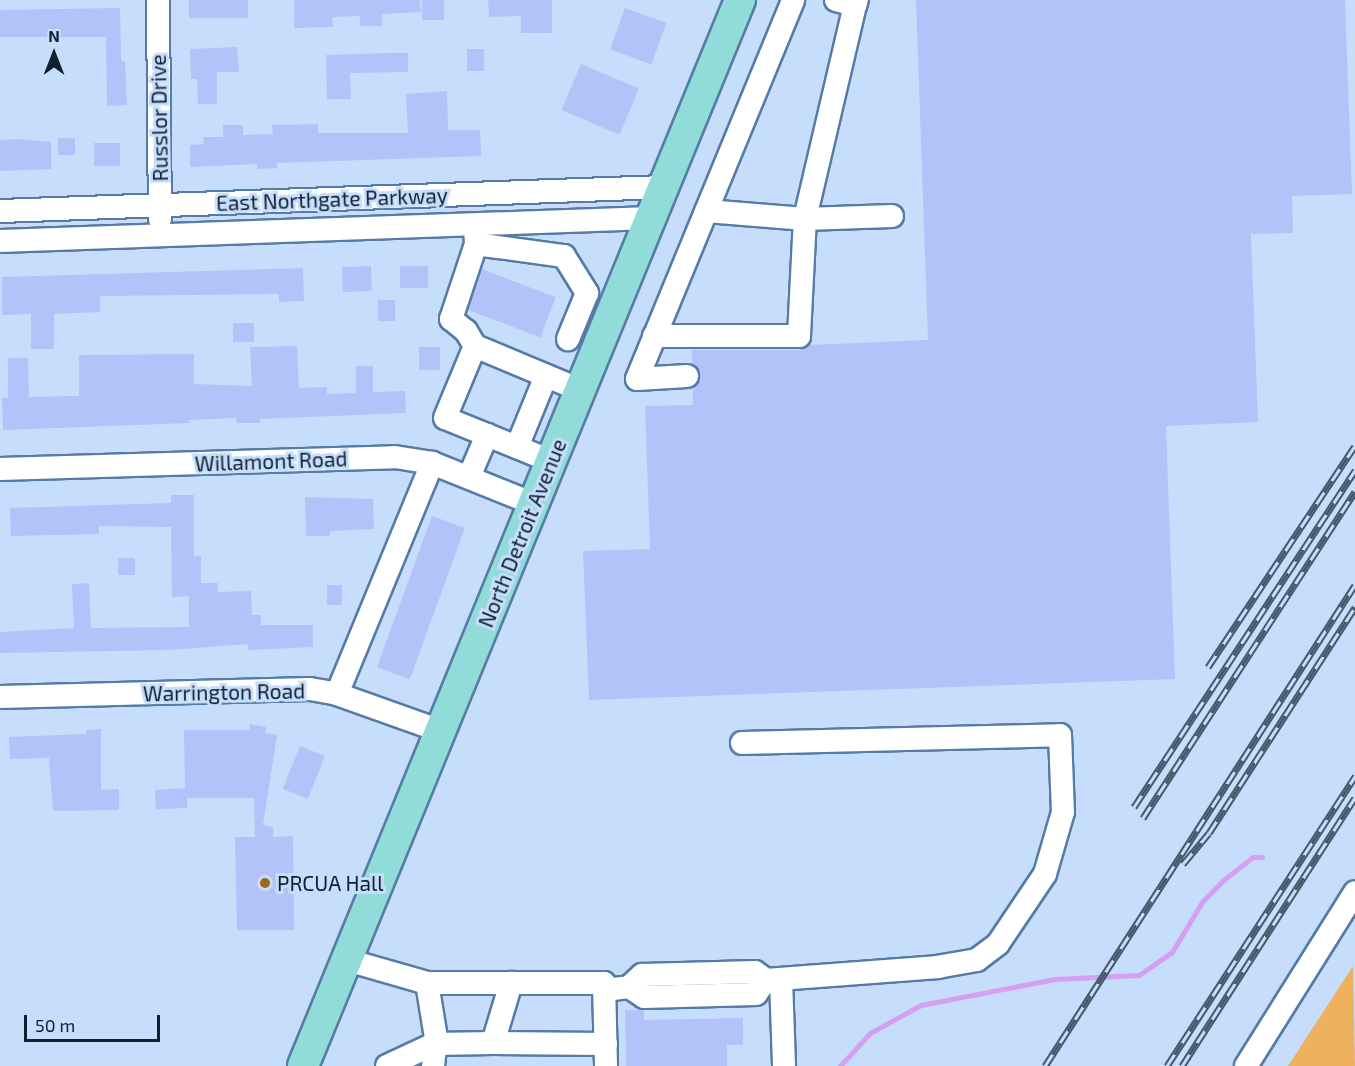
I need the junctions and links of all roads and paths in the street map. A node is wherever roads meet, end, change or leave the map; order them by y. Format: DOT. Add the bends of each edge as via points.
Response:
graph roads {
  1 [pos="158,0"];
  2 [pos="740,0"];
  3 [pos="793,0"];
  4 [pos="850,2"];
  5 [pos="663,187"];
  6 [pos="160,206"];
  7 [pos="0,211"];
  8 [pos="706,211"];
  9 [pos="892,216"];
  10 [pos="651,218"];
  11 [pos="805,219"];
  12 [pos="561,221"];
  13 [pos="475,234"];
  14 [pos="160,236"];
  15 [pos="0,241"];
  16 [pos="564,256"];
  17 [pos="591,320"];
  18 [pos="654,336"];
  19 [pos="568,339"];
  20 [pos="475,346"];
  21 [pos="546,376"];
  22 [pos="687,376"];
  23 [pos="580,390"];
  24 [pos="487,435"];
  25 [pos="517,447"];
  26 [pos="551,461"];
  27 [pos="432,463"];
  28 [pos="0,469"];
  29 [pos="469,477"];
  30 [pos="534,504"];
  31 [pos="337,694"];
  32 [pos="0,697"];
  33 [pos="441,731"];
  34 [pos="742,743"];
  35 [pos="1355,892"];
  36 [pos="347,960"];
  37 [pos="774,979"];
  38 [pos="427,982"];
  39 [pos="511,982"];
  40 [pos="605,990"];
  41 [pos="493,1043"];
  42 [pos="433,1055"];
  43 [pos="606,1055"];
  44 [pos="784,1065"];
  45 [pos="303,1066"];
  46 [pos="387,1066"];
  47 [pos="1246,1066"];
  1 -- 6 [label="street, Russlor Drive"];
  2 -- 5 [label="main road, North Detroit Avenue"];
  3 -- 8 [label="street"];
  4 -- 11 [label="street"];
  5 -- 6 [label="street, East Northgate Parkway"];
  5 -- 10 [label="main road, North Detroit Avenue"];
  6 -- 7 [label="street, East Northgate Parkway"];
  6 -- 14 [label="street, Russlor Drive"];
  8 -- 11 [label="street"];
  8 -- 18 [label="street"];
  9 -- 11 [label="street"];
  10 -- 12 [label="street, East Northgate Parkway"];
  10 -- 17 [label="main road, North Detroit Avenue"];
  11 -- 18 [label="street" via="799,336"];
  12 -- 13 [label="street, East Northgate Parkway"];
  12 -- 16 [label="street"];
  13 -- 14 [label="street, East Northgate Parkway"];
  13 -- 16 [label="street"];
  13 -- 20 [label="street" via="451,319 466,331"];
  14 -- 15 [label="street, East Northgate Parkway"];
  16 -- 17 [label="street" via="587,292"];
  17 -- 19 [label="street"];
  17 -- 23 [label="main road, North Detroit Avenue"];
  18 -- 22 [label="street" via="637,379"];
  20 -- 21 [label="street"];
  20 -- 24 [label="street" via="445,418"];
  21 -- 23 [label="street"];
  21 -- 25 [label="street"];
  23 -- 26 [label="main road, North Detroit Avenue"];
  24 -- 25 [label="street"];
  24 -- 29 [label="street"];
  25 -- 26 [label="street"];
  26 -- 30 [label="main road, North Detroit Avenue"];
  27 -- 28 [label="street, Willamont Road" via="395,457"];
  27 -- 29 [label="street, Willamont Road"];
  27 -- 31 [label="street"];
  29 -- 30 [label="street, Willamont Road"];
  30 -- 33 [label="main road, North Detroit Avenue"];
  31 -- 32 [label="street, Warrington Road" via="284,689"];
  31 -- 33 [label="street, Warrington Road"];
  33 -- 36 [label="main road, North Detroit Avenue"];
  34 -- 37 [label="street" via="1060,735 1063,812 1044,874 998,944 977,960 938,967"];
  35 -- 47 [label="street"];
  36 -- 38 [label="street"];
  36 -- 45 [label="main road, North Detroit Avenue"];
  37 -- 40 [label="street" via="756,994 644,997 628,987"];
  37 -- 44 [label="street"];
  38 -- 39 [label="street"];
  38 -- 42 [label="street" via="436,1038"];
  39 -- 40 [label="street" via="604,982"];
  39 -- 41 [label="street"];
  40 -- 43 [label="street"];
  41 -- 42 [label="street"];
  41 -- 43 [label="street"];
  42 -- 46 [label="street"];
}
